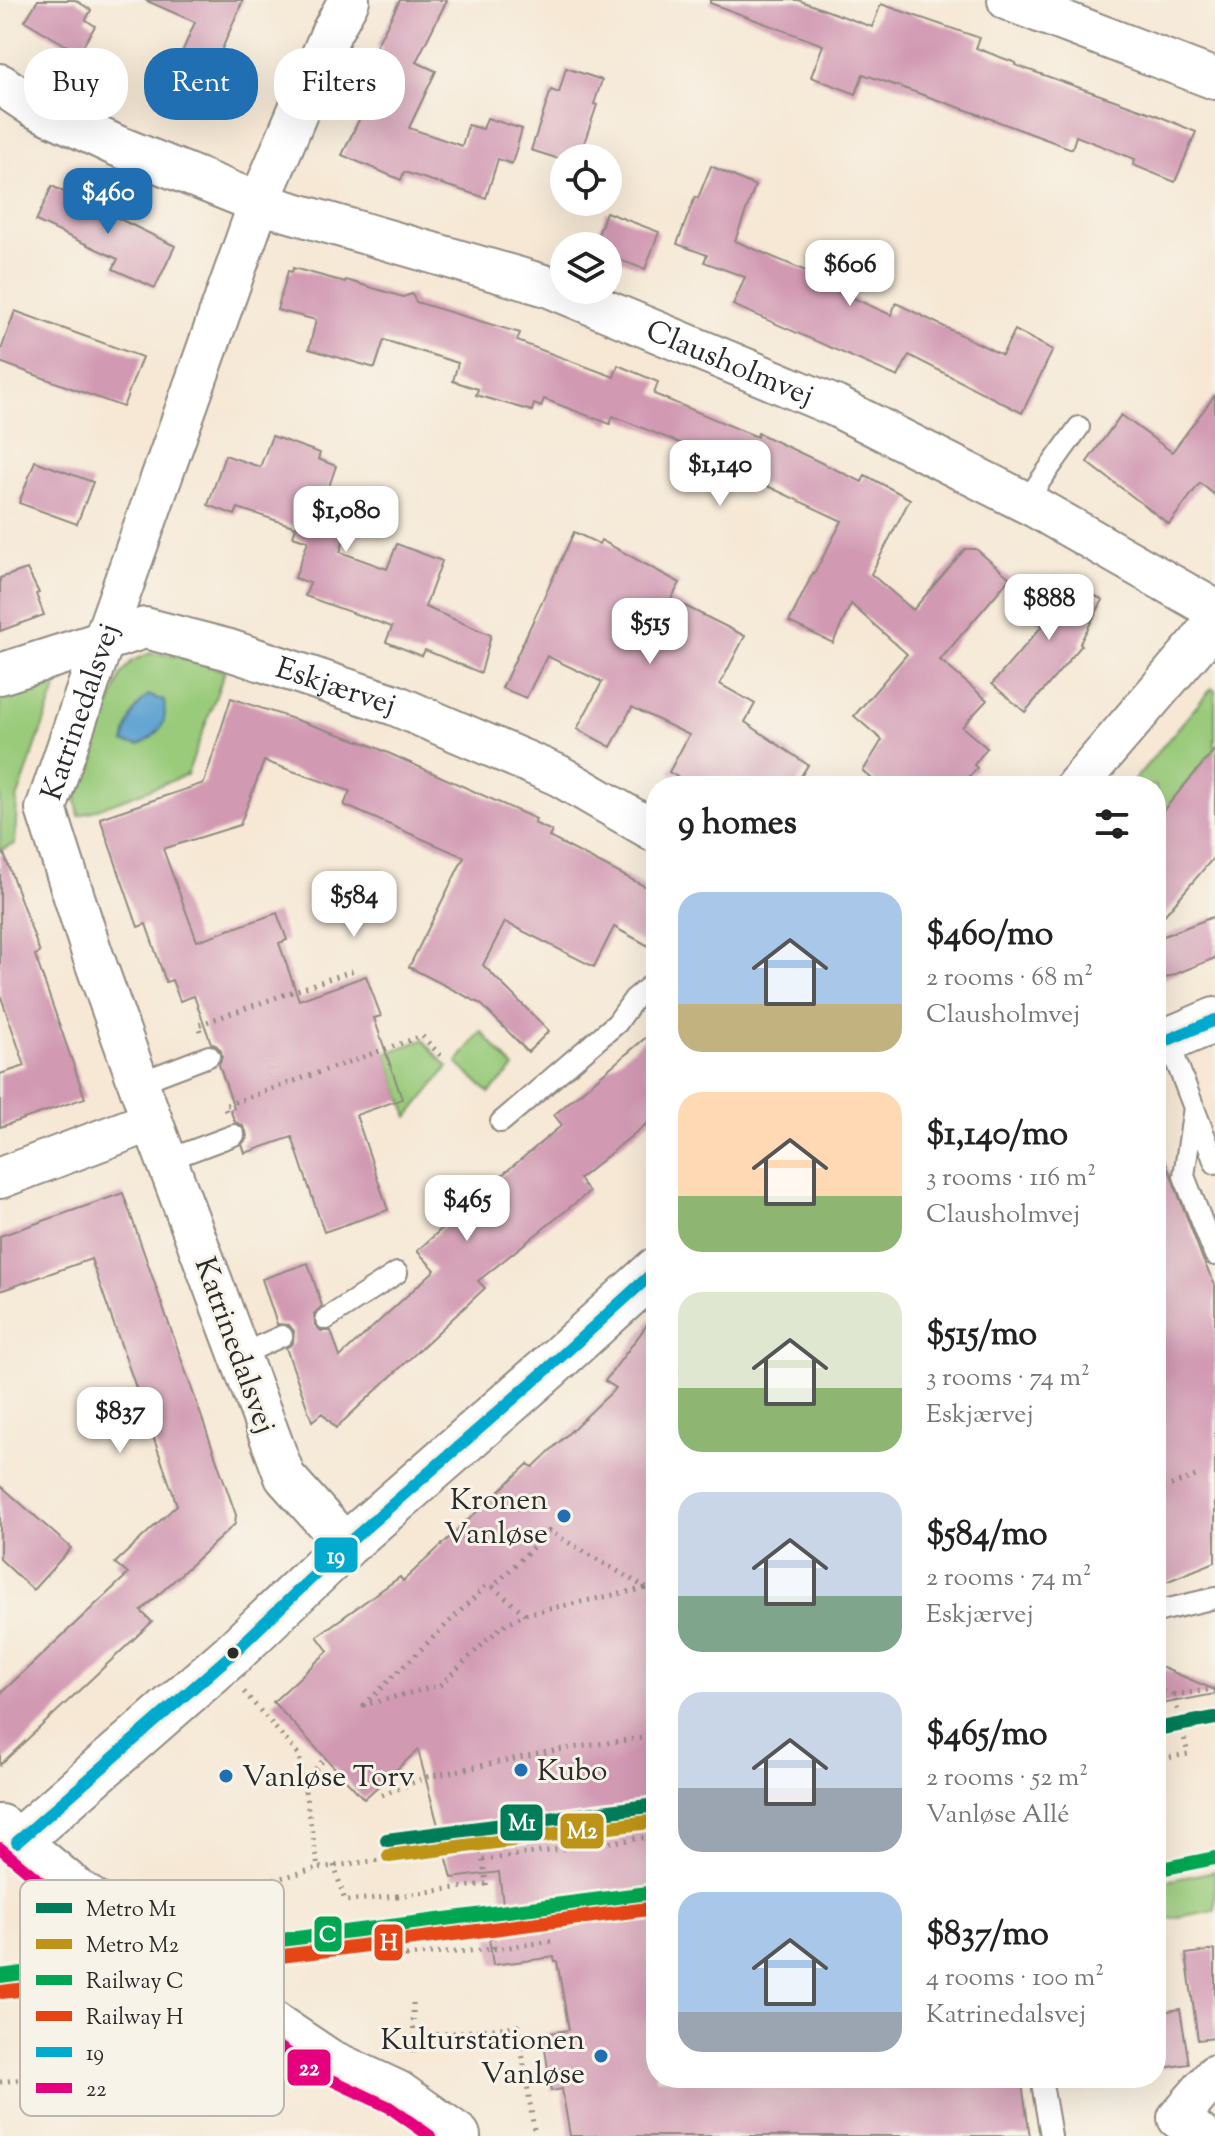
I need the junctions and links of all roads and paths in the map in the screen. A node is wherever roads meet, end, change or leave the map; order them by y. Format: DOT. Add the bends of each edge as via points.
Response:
graph roads {
  1 [pos="349,0"];
  2 [pos="1008,0"];
  3 [pos="1215,79"];
  4 [pos="0,84"];
  5 [pos="259,203"];
  6 [pos="1079,427"];
  7 [pos="1025,502"];
  8 [pos="1211,632"];
  9 [pos="103,642"];
  10 [pos="0,674"];
  11 [pos="1085,776"];
  12 [pos="646,826"];
  13 [pos="357,969"];
  14 [pos="646,989"];
  15 [pos="1215,1020"];
  16 [pos="1166,1041"];
  17 [pos="1166,1051"];
  18 [pos="209,1056"];
  19 [pos="444,1059"];
  20 [pos="138,1083"];
  21 [pos="1194,1107"];
  22 [pos="152,1121"];
  23 [pos="501,1122"];
  24 [pos="234,1135"];
  25 [pos="167,1160"];
  26 [pos="1215,1163"];
  27 [pos="0,1178"];
  28 [pos="1215,1255"];
  29 [pos="397,1273"];
  30 [pos="646,1279"];
  31 [pos="326,1319"];
  32 [pos="282,1336"];
  33 [pos="240,1355"];
  34 [pos="1201,1474"];
  35 [pos="1166,1487"];
  36 [pos="346,1545"];
  37 [pos="493,1587"];
  38 [pos="646,1588"];
  39 [pos="1215,1598"];
  40 [pos="1166,1610"];
  41 [pos="525,1614"];
  42 [pos="220,1664"];
  43 [pos="1215,1689"];
  44 [pos="1166,1694"];
  45 [pos="1175,1698"];
  46 [pos="646,1737"];
  47 [pos="325,1758"];
  48 [pos="1166,1758"];
  49 [pos="304,1782"];
  50 [pos="382,1795"];
  51 [pos="9,1834"];
  52 [pos="646,1837"];
  53 [pos="483,1860"];
  54 [pos="334,1865"];
  55 [pos="318,1868"];
  56 [pos="63,1880"];
  57 [pos="273,1880"];
  58 [pos="549,1921"];
  59 [pos="457,1935"];
  60 [pos="493,1938"];
  61 [pos="554,1941"];
  62 [pos="494,1949"];
  63 [pos="407,1963"];
  64 [pos="284,2031"];
  65 [pos="413,2037"];
  66 [pos="328,2061"];
  67 [pos="1215,2075"];
  68 [pos="20,2080"];
  69 [pos="0,2082"];
  70 [pos="1043,2088"];
  71 [pos="411,2136"];
  72 [pos="458,2136"];
  73 [pos="535,2136"];
  74 [pos="1051,2136"];
  75 [pos="1202,2136"];
  1 -- 5 [label="street, Katrinedalsvej"];
  2 -- 3 [label="street"];
  4 -- 5 [label="street, Clausholmvej" via="34,107 115,145"];
  5 -- 7 [label="street, Clausholmvej" via="547,286 835,406"];
  5 -- 9 [label="street, Katrinedalsvej"];
  6 -- 7 [label="lane"];
  7 -- 8 [label="street, Clausholmvej"];
  8 -- 11 [label="street"];
  9 -- 10 [label="street, Eskjærvej"];
  9 -- 12 [label="street, Eskjærvej" via="145,628 395,705 558,775"];
  9 -- 20 [label="street, Katrinedalsvej" via="46,809"];
  13 -- 18 [label="path" via="198,1025"];
  14 -- 23 [label="lane" via="617,1023"];
  15 -- 16 [label="street"];
  17 -- 21 [label="lane"];
  18 -- 20 [label="lane"];
  19 -- 24 [label="path" via="422,1036 224,1106"];
  20 -- 22 [label="street, Katrinedalsvej"];
  21 -- 26 [label="lane"];
  21 -- 28 [label="lane" via="1184,1176"];
  22 -- 25 [label="street, Katrinedalsvej"];
  22 -- 27 [label="street"];
  24 -- 25 [label="lane"];
  25 -- 33 [label="street, Katrinedalsvej"];
  29 -- 31 [label="lane"];
  30 -- 36 [label="street"];
  32 -- 33 [label="lane"];
  33 -- 36 [label="street, Katrinedalsvej" via="285,1477"];
  34 -- 35 [label="path"];
  36 -- 42 [label="street"];
  37 -- 38 [label="path" via="549,1531"];
  37 -- 41 [label="path"];
  37 -- 41 [label="path" via="486,1586 364,1705 440,1685 501,1627"];
  38 -- 41 [label="path"];
  39 -- 40 [label="lane"];
  42 -- 49 [label="path" via="299,1755"];
  42 -- 51 [label="street"];
  43 -- 45 [label="path"];
  44 -- 45 [label="path"];
  45 -- 48 [label="path" via="1188,1754"];
  46 -- 50 [label="path" via="427,1777"];
  47 -- 49 [label="path"];
  49 -- 55 [label="path"];
  51 -- 56 [label="street"];
  52 -- 53 [label="path"];
  53 -- 54 [label="path" via="481,1847"];
  53 -- 54 [label="path" via="486,1888 345,1901"];
  54 -- 55 [label="path"];
  55 -- 57 [label="path"];
  58 -- 59 [label="path"];
  60 -- 62 [label="path"];
  61 -- 62 [label="path"];
  62 -- 63 [label="path" via="405,1952"];
  64 -- 66 [label="street"];
  65 -- 73 [label="path" via="518,2026"];
  66 -- 71 [label="street" via="382,2116"];
  66 -- 72 [label="street" via="397,2093"];
  67 -- 75 [label="street" via="1178,2118"];
  68 -- 69 [label="path"];
  70 -- 74 [label="lane"];
}
